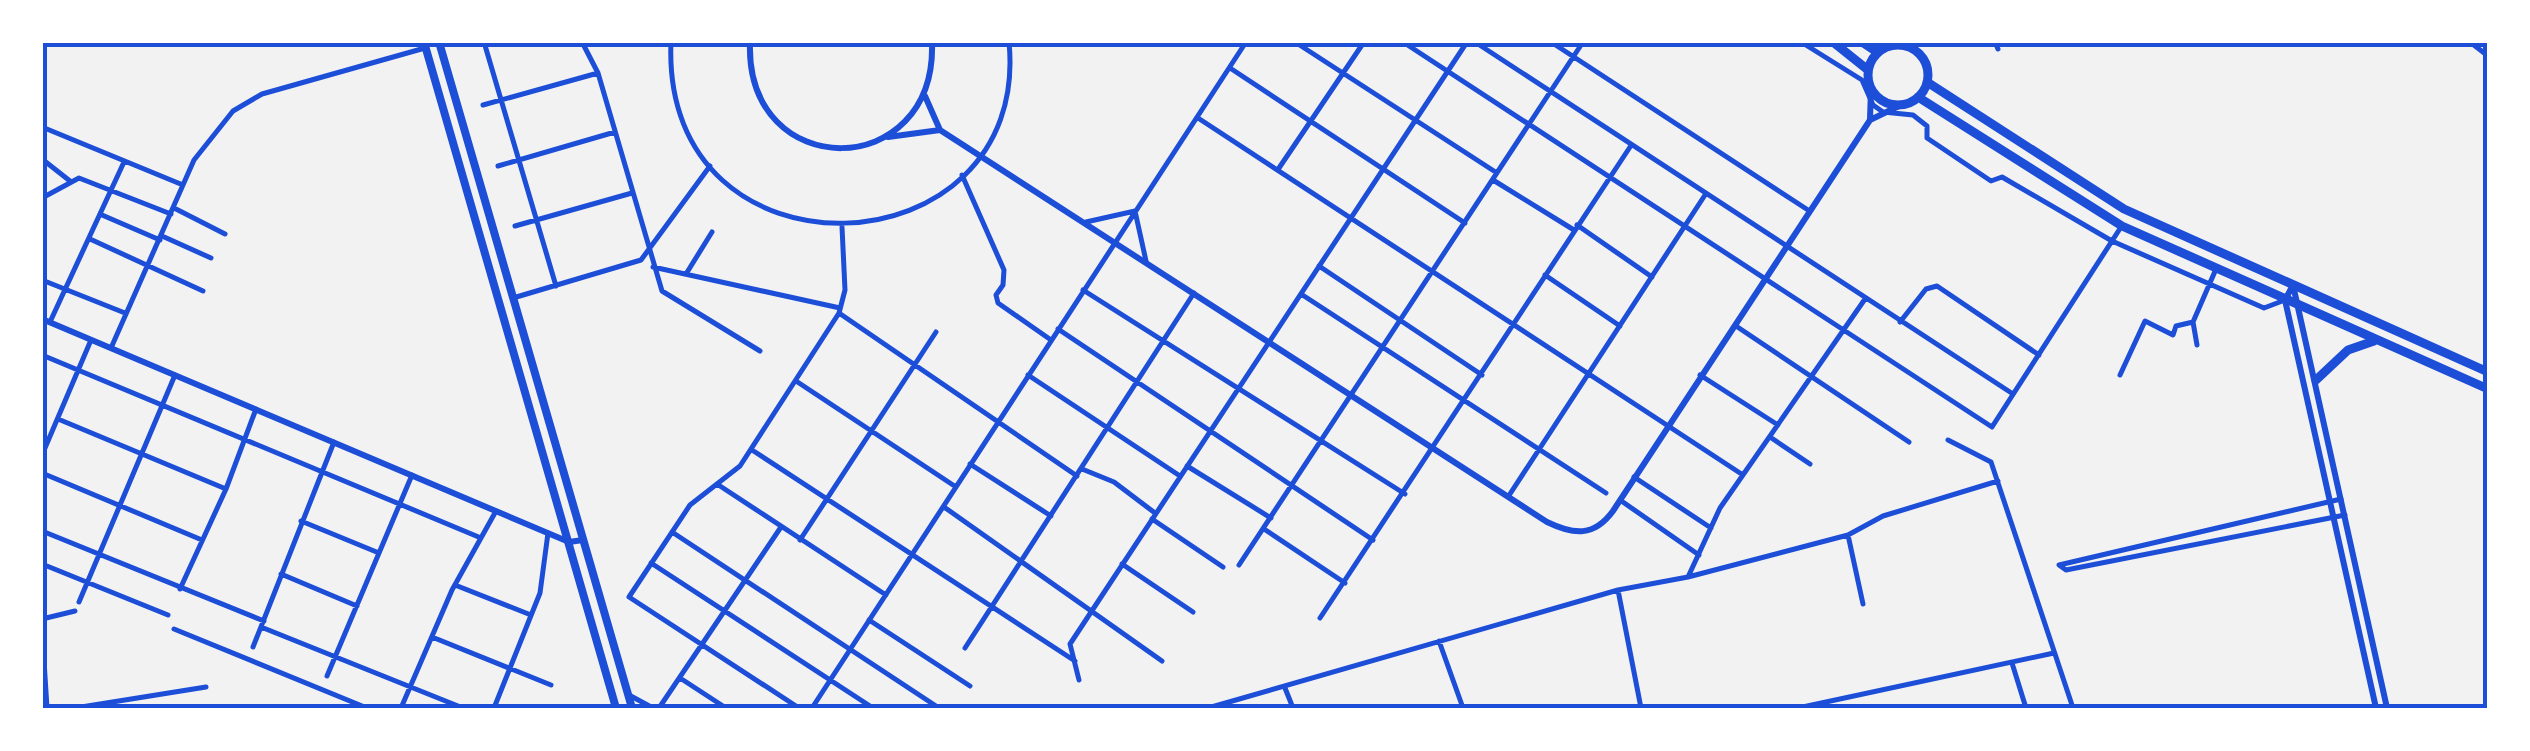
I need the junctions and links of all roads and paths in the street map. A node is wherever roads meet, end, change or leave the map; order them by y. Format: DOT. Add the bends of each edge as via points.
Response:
graph roads {
  1 [pos="484,42"];
  2 [pos="582,42"];
  3 [pos="671,42"];
  4 [pos="750,42"];
  5 [pos="932,42"];
  6 [pos="1009,42"];
  7 [pos="1246,42"];
  8 [pos="1295,42"];
  9 [pos="1364,42"];
  10 [pos="1403,42"];
  11 [pos="1467,42"];
  12 [pos="1475,42"];
  13 [pos="1551,42"];
  14 [pos="1583,42"];
  15 [pos="1800,42"];
  16 [pos="1832,42"];
  17 [pos="1862,42"];
  18 [pos="2470,42"];
  19 [pos="442,43"];
  20 [pos="424,45"];
  21 [pos="1909,45"];
  22 [pos="1877,52"];
  23 [pos="2488,56"];
  24 [pos="1574,57"];
  25 [pos="1230,68"];
  26 [pos="1868,70"];
  27 [pos="1448,71"];
  28 [pos="598,73"];
  29 [pos="1342,75"];
  30 [pos="1928,82"];
  31 [pos="1871,89"];
  32 [pos="1550,93"];
  33 [pos="925,96"];
  34 [pos="1918,97"];
  35 [pos="501,100"];
  36 [pos="1872,104"];
  37 [pos="482,105"];
  38 [pos="1901,105"];
  39 [pos="1883,112"];
  40 [pos="1197,118"];
  41 [pos="1312,120"];
  42 [pos="1415,120"];
  43 [pos="1870,120"];
  44 [pos="1528,125"];
  45 [pos="42,127"];
  46 [pos="940,130"];
  47 [pos="615,132"];
  48 [pos="467,136"];
  49 [pos="887,138"];
  50 [pos="453,140"];
  51 [pos="1630,147"];
  52 [pos="981,152"];
  53 [pos="42,159"];
  54 [pos="520,160"];
  55 [pos="124,162"];
  56 [pos="498,166"];
  57 [pos="710,166"];
  58 [pos="1278,168"];
  59 [pos="1383,169"];
  60 [pos="1498,173"];
  61 [pos="962,175"];
  62 [pos="1606,179"];
  63 [pos="1493,180"];
  64 [pos="70,181"];
  65 [pos="183,186"];
  66 [pos="111,187"];
  67 [pos="46,192"];
  68 [pos="632,193"];
  69 [pos="1704,195"];
  70 [pos="42,198"];
  71 [pos="1808,210"];
  72 [pos="173,211"];
  73 [pos="1135,212"];
  74 [pos="102,215"];
  75 [pos="1351,217"];
  76 [pos="537,219"];
  77 [pos="1086,222"];
  78 [pos="1465,222"];
  79 [pos="514,226"];
  80 [pos="2122,226"];
  81 [pos="842,227"];
  82 [pos="1575,228"];
  83 [pos="1684,228"];
  84 [pos="712,232"];
  85 [pos="225,234"];
  86 [pos="161,238"];
  87 [pos="90,240"];
  88 [pos="1115,241"];
  89 [pos="2114,242"];
  90 [pos="1784,245"];
  91 [pos="648,251"];
  92 [pos="211,258"];
  93 [pos="1146,262"];
  94 [pos="653,266"];
  95 [pos="1319,266"];
  96 [pos="149,267"];
  97 [pos="2216,269"];
  98 [pos="1434,270"];
  99 [pos="686,274"];
  100 [pos="1545,275"];
  101 [pos="1652,277"];
  102 [pos="1763,279"];
  103 [pos="42,280"];
  104 [pos="2210,285"];
  105 [pos="2293,285"];
  106 [pos="556,286"];
  107 [pos="62,288"];
  108 [pos="1083,290"];
  109 [pos="203,291"];
  110 [pos="1194,294"];
  111 [pos="1300,294"];
  112 [pos="513,298"];
  113 [pos="1865,299"];
  114 [pos="2284,300"];
  115 [pos="2300,308"];
  116 [pos="840,310"];
  117 [pos="125,314"];
  118 [pos="46,321"];
  119 [pos="1900,322"];
  120 [pos="2193,322"];
  121 [pos="1400,323"];
  122 [pos="1515,323"];
  123 [pos="1733,324"];
  124 [pos="1620,326"];
  125 [pos="1058,329"];
  126 [pos="1844,329"];
  127 [pos="936,332"];
  128 [pos="91,340"];
  129 [pos="1051,340"];
  130 [pos="2376,340"];
  131 [pos="1164,341"];
  132 [pos="1269,341"];
  133 [pos="2197,345"];
  134 [pos="112,348"];
  135 [pos="760,350"];
  136 [pos="1384,350"];
  137 [pos="42,354"];
  138 [pos="2039,355"];
  139 [pos="914,366"];
  140 [pos="78,370"];
  141 [pos="2488,372"];
  142 [pos="1028,374"];
  143 [pos="1588,374"];
  144 [pos="175,375"];
  145 [pos="1482,375"];
  146 [pos="2120,375"];
  147 [pos="1700,376"];
  148 [pos="1811,378"];
  149 [pos="796,381"];
  150 [pos="2311,381"];
  151 [pos="1137,382"];
  152 [pos="1238,388"];
  153 [pos="2488,390"];
  154 [pos="2014,394"];
  155 [pos="1353,398"];
  156 [pos="1465,403"];
  157 [pos="162,404"];
  158 [pos="256,409"];
  159 [pos="58,419"];
  160 [pos="999,420"];
  161 [pos="1668,426"];
  162 [pos="1778,426"];
  163 [pos="1108,427"];
  164 [pos="1210,431"];
  165 [pos="870,432"];
  166 [pos="1770,436"];
  167 [pos="246,439"];
  168 [pos="1948,440"];
  169 [pos="334,442"];
  170 [pos="1323,442"];
  171 [pos="1909,442"];
  172 [pos="556,447"];
  173 [pos="1539,449"];
  174 [pos="752,450"];
  175 [pos="1435,450"];
  176 [pos="541,451"];
  177 [pos="142,454"];
  178 [pos="42,455"];
  179 [pos="970,464"];
  180 [pos="1810,464"];
  181 [pos="1187,466"];
  182 [pos="1082,469"];
  183 [pos="321,471"];
  184 [pos="42,473"];
  185 [pos="412,475"];
  186 [pos="1744,475"];
  187 [pos="1077,476"];
  188 [pos="1180,476"];
  189 [pos="1634,477"];
  190 [pos="1998,481"];
  191 [pos="717,484"];
  192 [pos="1293,486"];
  193 [pos="956,487"];
  194 [pos="226,490"];
  195 [pos="1606,493"];
  196 [pos="1405,494"];
  197 [pos="1508,496"];
  198 [pos="2341,499"];
  199 [pos="827,500"];
  200 [pos="1620,500"];
  201 [pos="2331,501"];
  202 [pos="400,504"];
  203 [pos="120,506"];
  204 [pos="944,507"];
  205 [pos="496,511"];
  206 [pos="2345,515"];
  207 [pos="1051,516"];
  208 [pos="1154,516"];
  209 [pos="1271,518"];
  210 [pos="2335,518"];
  211 [pos="302,521"];
  212 [pos="780,527"];
  213 [pos="1711,528"];
  214 [pos="1264,529"];
  215 [pos="42,531"];
  216 [pos="672,532"];
  217 [pos="548,533"];
  218 [pos="1848,535"];
  219 [pos="481,538"];
  220 [pos="202,540"];
  221 [pos="583,540"];
  222 [pos="800,540"];
  223 [pos="1374,540"];
  224 [pos="569,542"];
  225 [pos="380,553"];
  226 [pos="912,555"];
  227 [pos="1699,555"];
  228 [pos="99,556"];
  229 [pos="1021,562"];
  230 [pos="42,564"];
  231 [pos="651,564"];
  232 [pos="1122,564"];
  233 [pos="1239,566"];
  234 [pos="1223,567"];
  235 [pos="281,574"];
  236 [pos="1688,577"];
  237 [pos="744,579"];
  238 [pos="87,583"];
  239 [pos="1344,583"];
  240 [pos="455,584"];
  241 [pos="180,589"];
  242 [pos="1618,590"];
  243 [pos="886,595"];
  244 [pos="79,602"];
  245 [pos="1862,604"];
  246 [pos="357,606"];
  247 [pos="992,606"];
  248 [pos="75,610"];
  249 [pos="725,612"];
  250 [pos="1092,612"];
  251 [pos="1193,612"];
  252 [pos="168,615"];
  253 [pos="532,616"];
  254 [pos="1320,618"];
  255 [pos="42,620"];
  256 [pos="870,620"];
  257 [pos="262,624"];
  258 [pos="42,629"];
  259 [pos="174,629"];
  260 [pos="432,636"];
  261 [pos="1439,641"];
  262 [pos="702,645"];
  263 [pos="253,647"];
  264 [pos="852,648"];
  265 [pos="965,648"];
  266 [pos="2054,652"];
  267 [pos="336,656"];
  268 [pos="1074,661"];
  269 [pos="1162,661"];
  270 [pos="2012,662"];
  271 [pos="511,666"];
  272 [pos="327,676"];
  273 [pos="680,678"];
  274 [pos="831,679"];
  275 [pos="1079,680"];
  276 [pos="551,685"];
  277 [pos="411,686"];
  278 [pos="970,686"];
  279 [pos="206,688"];
  280 [pos="1285,688"];
  281 [pos="628,694"];
  282 [pos="1811,707"];
  283 [pos="46,708"];
  284 [pos="76,708"];
  285 [pos="367,708"];
  286 [pos="401,708"];
  287 [pos="463,708"];
  288 [pos="494,708"];
  289 [pos="616,708"];
  290 [pos="632,708"];
  291 [pos="656,708"];
  292 [pos="726,708"];
  293 [pos="799,708"];
  294 [pos="812,708"];
  295 [pos="873,708"];
  296 [pos="939,708"];
  297 [pos="1208,708"];
  298 [pos="1293,708"];
  299 [pos="1463,708"];
  300 [pos="1641,708"];
  301 [pos="1798,708"];
  302 [pos="2026,708"];
  303 [pos="2072,708"];
  304 [pos="2376,708"];
  305 [pos="2387,708"];
  1 -- 35 [label="street"];
  2 -- 28 [label="street"];
  3 -- 57 [label="street" via="682,118"];
  4 -- 49 [label="street" via="749,72 761,106 785,132 817,147 853,149"];
  5 -- 33 [label="street"];
  6 -- 52 [label="street" via="1004,103"];
  7 -- 25 [label="street"];
  8 -- 29 [label="street"];
  9 -- 29 [label="street"];
  10 -- 27 [label="street"];
  11 -- 27 [label="street"];
  12 -- 32 [label="street"];
  13 -- 24 [label="street"];
  14 -- 24 [label="street"];
  15 -- 36 [label="street" via="1862,80"];
  16 -- 26 [label="main road"];
  17 -- 22 [label="main road"];
  18 -- 23 [label="street"];
  19 -- 48 [label="main road"];
  20 -- 50 [label="main road"];
  20 -- 65 [label="street" via="246,101 194,160"];
  21 -- 22 [label="main road"];
  21 -- 30 [label="main road" via="1926,63"];
  22 -- 26 [label="main road"];
  24 -- 32 [label="street"];
  24 -- 71 [label="street"];
  25 -- 40 [label="street"];
  25 -- 41 [label="street"];
  26 -- 31 [label="main road"];
  27 -- 42 [label="street"];
  27 -- 44 [label="street"];
  28 -- 35 [label="street"];
  28 -- 47 [label="street"];
  29 -- 41 [label="street"];
  29 -- 42 [label="street"];
  30 -- 34 [label="main road"];
  30 -- 105 [label="main road" via="2092,192"];
  31 -- 36 [label="street"];
  31 -- 38 [label="main road" via="1884,102"];
  32 -- 44 [label="street"];
  32 -- 51 [label="street"];
  33 -- 46 [label="street"];
  33 -- 49 [label="street"];
  34 -- 38 [label="main road"];
  34 -- 80 [label="main road"];
  35 -- 37 [label="street"];
  35 -- 54 [label="street"];
  36 -- 39 [label="street"];
  36 -- 43 [label="street"];
  38 -- 39 [label="street"];
  39 -- 43 [label="street"];
  39 -- 89 [label="street" via="1914,115 1927,126 1927,138 1991,181 2002,176"];
  40 -- 58 [label="street"];
  40 -- 73 [label="street"];
  41 -- 58 [label="street"];
  41 -- 59 [label="street"];
  42 -- 59 [label="street"];
  42 -- 60 [label="street"];
  43 -- 71 [label="street"];
  44 -- 60 [label="street"];
  44 -- 62 [label="street"];
  45 -- 55 [label="street"];
  46 -- 49 [label="street"];
  46 -- 52 [label="street"];
  47 -- 54 [label="street"];
  47 -- 68 [label="street"];
  48 -- 50 [label="main road"];
  48 -- 112 [label="main road"];
  50 -- 176 [label="main road"];
  51 -- 62 [label="street"];
  51 -- 69 [label="street"];
  52 -- 61 [label="street"];
  52 -- 77 [label="street"];
  53 -- 64 [label="street"];
  54 -- 56 [label="street"];
  54 -- 76 [label="street"];
  55 -- 65 [label="street"];
  55 -- 66 [label="street"];
  57 -- 81 [label="street" via="769,212"];
  57 -- 91 [label="street"];
  58 -- 75 [label="street"];
  59 -- 75 [label="street"];
  59 -- 78 [label="street"];
  60 -- 63 [label="street"];
  61 -- 81 [label="street" via="907,213"];
  61 -- 129 [label="street" via="1004,270 998,303"];
  62 -- 82 [label="street"];
  62 -- 83 [label="street"];
  63 -- 78 [label="street"];
  63 -- 82 [label="street"];
  64 -- 66 [label="street"];
  64 -- 67 [label="street"];
  65 -- 72 [label="street"];
  66 -- 72 [label="street"];
  66 -- 74 [label="street"];
  67 -- 70 [label="street"];
  68 -- 76 [label="street"];
  68 -- 91 [label="street"];
  69 -- 83 [label="street"];
  69 -- 90 [label="street"];
  71 -- 90 [label="street"];
  72 -- 85 [label="street"];
  72 -- 86 [label="street"];
  73 -- 77 [label="street"];
  73 -- 88 [label="street"];
  73 -- 93 [label="street"];
  74 -- 86 [label="street"];
  74 -- 87 [label="street"];
  75 -- 95 [label="street"];
  75 -- 98 [label="street"];
  76 -- 79 [label="street"];
  76 -- 106 [label="street"];
  77 -- 88 [label="street"];
  78 -- 98 [label="street"];
  80 -- 89 [label="street"];
  80 -- 97 [label="main road"];
  81 -- 116 [label="street"];
  82 -- 100 [label="street"];
  82 -- 101 [label="street"];
  83 -- 101 [label="street"];
  83 -- 102 [label="street"];
  84 -- 99 [label="street"];
  86 -- 92 [label="street"];
  86 -- 96 [label="street"];
  87 -- 96 [label="street"];
  87 -- 107 [label="street"];
  88 -- 93 [label="street"];
  88 -- 108 [label="street"];
  89 -- 104 [label="street"];
  89 -- 138 [label="street"];
  90 -- 102 [label="street"];
  90 -- 113 [label="street"];
  91 -- 94 [label="street"];
  91 -- 106 [label="street" via="627,266"];
  93 -- 110 [label="street"];
  94 -- 99 [label="street"];
  94 -- 135 [label="street" via="662,290"];
  95 -- 111 [label="street"];
  95 -- 121 [label="street"];
  96 -- 109 [label="street"];
  96 -- 117 [label="street"];
  97 -- 104 [label="street"];
  97 -- 114 [label="main road"];
  98 -- 121 [label="street"];
  98 -- 122 [label="street"];
  99 -- 116 [label="street"];
  100 -- 122 [label="street"];
  100 -- 124 [label="street"];
  101 -- 124 [label="street"];
  102 -- 123 [label="street"];
  102 -- 126 [label="street"];
  103 -- 107 [label="street"];
  104 -- 114 [label="street" via="2264,308"];
  104 -- 120 [label="street"];
  105 -- 114 [label="street"];
  105 -- 115 [label="street"];
  105 -- 141 [label="main road"];
  106 -- 112 [label="street"];
  107 -- 117 [label="street"];
  107 -- 118 [label="street"];
  108 -- 125 [label="street"];
  108 -- 131 [label="street"];
  110 -- 131 [label="street"];
  110 -- 132 [label="street"];
  111 -- 132 [label="street"];
  111 -- 136 [label="street"];
  112 -- 172 [label="main road"];
  113 -- 119 [label="street"];
  113 -- 126 [label="street"];
  114 -- 115 [label="main road"];
  114 -- 150 [label="street"];
  115 -- 130 [label="main road"];
  115 -- 150 [label="street"];
  116 -- 139 [label="street"];
  116 -- 149 [label="street"];
  117 -- 134 [label="street"];
  118 -- 128 [label="street"];
  119 -- 138 [label="street" via="1926,289 1938,286"];
  119 -- 154 [label="street"];
  120 -- 133 [label="street"];
  120 -- 146 [label="street" via="2176,326 2173,335 2144,322"];
  121 -- 136 [label="street"];
  121 -- 145 [label="street"];
  122 -- 143 [label="street"];
  122 -- 145 [label="street"];
  123 -- 147 [label="street"];
  123 -- 148 [label="street"];
  124 -- 143 [label="street"];
  125 -- 129 [label="street"];
  125 -- 151 [label="street"];
  126 -- 148 [label="street"];
  126 -- 154 [label="street" via="1992,427"];
  127 -- 139 [label="street"];
  128 -- 134 [label="street"];
  128 -- 140 [label="street"];
  129 -- 142 [label="street"];
  130 -- 150 [label="main road" via="2348,350"];
  130 -- 153 [label="main road"];
  131 -- 151 [label="street"];
  131 -- 152 [label="street"];
  132 -- 152 [label="street"];
  132 -- 155 [label="street"];
  134 -- 144 [label="street"];
  136 -- 155 [label="street"];
  136 -- 156 [label="street"];
  137 -- 140 [label="street"];
  138 -- 154 [label="street"];
  139 -- 160 [label="street"];
  139 -- 165 [label="street"];
  140 -- 157 [label="street"];
  140 -- 159 [label="street"];
  142 -- 160 [label="street"];
  142 -- 163 [label="street"];
  143 -- 161 [label="street"];
  143 -- 173 [label="street"];
  144 -- 157 [label="street"];
  144 -- 158 [label="street"];
  145 -- 156 [label="street"];
  147 -- 161 [label="street"];
  147 -- 162 [label="street"];
  148 -- 162 [label="street"];
  148 -- 171 [label="street"];
  149 -- 165 [label="street"];
  149 -- 174 [label="street"];
  150 -- 198 [label="street"];
  150 -- 201 [label="street"];
  151 -- 163 [label="street"];
  151 -- 164 [label="street"];
  152 -- 164 [label="street"];
  152 -- 170 [label="street"];
  155 -- 170 [label="street"];
  155 -- 175 [label="street"];
  156 -- 173 [label="street"];
  156 -- 175 [label="street"];
  157 -- 167 [label="street"];
  157 -- 177 [label="street"];
  158 -- 167 [label="street"];
  158 -- 169 [label="street"];
  159 -- 177 [label="street"];
  159 -- 178 [label="street"];
  160 -- 179 [label="street"];
  160 -- 187 [label="street"];
  161 -- 186 [label="street"];
  161 -- 189 [label="street"];
  162 -- 166 [label="street"];
  163 -- 182 [label="street"];
  163 -- 188 [label="street"];
  164 -- 181 [label="street"];
  164 -- 192 [label="street"];
  165 -- 193 [label="street"];
  165 -- 199 [label="street"];
  166 -- 180 [label="street"];
  166 -- 186 [label="street"];
  167 -- 183 [label="street"];
  167 -- 194 [label="street"];
  168 -- 190 [label="street" via="1991,462"];
  169 -- 183 [label="street"];
  169 -- 185 [label="street"];
  170 -- 192 [label="street"];
  170 -- 196 [label="street"];
  172 -- 176 [label="main road"];
  172 -- 221 [label="main road"];
  173 -- 195 [label="street"];
  173 -- 197 [label="street"];
  174 -- 191 [label="street"];
  174 -- 199 [label="street"];
  175 -- 196 [label="street"];
  175 -- 197 [label="street"];
  176 -- 224 [label="main road"];
  177 -- 194 [label="street"];
  177 -- 203 [label="street"];
  179 -- 193 [label="street"];
  179 -- 207 [label="street"];
  181 -- 188 [label="street"];
  181 -- 209 [label="street"];
  182 -- 187 [label="street"];
  182 -- 208 [label="street" via="1114,482"];
  183 -- 202 [label="street"];
  183 -- 211 [label="street"];
  184 -- 203 [label="street"];
  185 -- 202 [label="street"];
  185 -- 205 [label="street"];
  186 -- 213 [label="street"];
  187 -- 207 [label="street"];
  188 -- 208 [label="street"];
  189 -- 200 [label="street"];
  189 -- 213 [label="street"];
  190 -- 218 [label="street" via="1883,516"];
  190 -- 266 [label="street"];
  191 -- 212 [label="street"];
  191 -- 216 [label="street" via="690,505"];
  192 -- 209 [label="street"];
  192 -- 223 [label="street"];
  193 -- 204 [label="street"];
  194 -- 220 [label="street"];
  196 -- 223 [label="street"];
  197 -- 200 [label="street" via="1568,532 1603,524"];
  198 -- 201 [label="street"];
  198 -- 206 [label="street"];
  199 -- 222 [label="street"];
  199 -- 226 [label="street"];
  200 -- 227 [label="street"];
  201 -- 210 [label="street"];
  201 -- 210 [label="street" via="2059,566 2066,570"];
  202 -- 219 [label="street"];
  202 -- 225 [label="street"];
  203 -- 220 [label="street"];
  203 -- 228 [label="street"];
  204 -- 226 [label="street"];
  204 -- 229 [label="street"];
  205 -- 217 [label="street"];
  205 -- 219 [label="street"];
  206 -- 210 [label="street"];
  206 -- 305 [label="street"];
  207 -- 229 [label="street"];
  208 -- 232 [label="street"];
  208 -- 234 [label="street"];
  209 -- 214 [label="street"];
  210 -- 304 [label="street"];
  211 -- 225 [label="street"];
  211 -- 235 [label="street"];
  212 -- 222 [label="street"];
  212 -- 237 [label="street"];
  213 -- 227 [label="street"];
  214 -- 233 [label="street"];
  214 -- 239 [label="street"];
  215 -- 228 [label="street"];
  216 -- 231 [label="street"];
  216 -- 237 [label="street"];
  217 -- 224 [label="street"];
  217 -- 253 [label="street"];
  218 -- 236 [label="street"];
  218 -- 245 [label="street"];
  219 -- 240 [label="street"];
  220 -- 241 [label="street"];
  221 -- 224 [label="street"];
  221 -- 281 [label="main road"];
  222 -- 243 [label="street"];
  223 -- 239 [label="street"];
  224 -- 289 [label="main road"];
  225 -- 246 [label="street"];
  226 -- 243 [label="street"];
  226 -- 247 [label="street"];
  227 -- 236 [label="street"];
  228 -- 238 [label="street"];
  228 -- 241 [label="street"];
  229 -- 247 [label="street"];
  229 -- 250 [label="street"];
  230 -- 238 [label="street"];
  231 -- 249 [label="street"];
  231 -- 262 [label="street" via="629,597"];
  232 -- 250 [label="street"];
  232 -- 251 [label="street"];
  235 -- 246 [label="street"];
  235 -- 257 [label="street"];
  236 -- 242 [label="street"];
  237 -- 249 [label="street"];
  237 -- 264 [label="street"];
  238 -- 244 [label="street"];
  238 -- 252 [label="street"];
  239 -- 254 [label="street"];
  240 -- 253 [label="street"];
  240 -- 260 [label="street"];
  241 -- 257 [label="street"];
  242 -- 261 [label="street"];
  242 -- 300 [label="street"];
  243 -- 256 [label="street"];
  246 -- 267 [label="street"];
  247 -- 265 [label="street"];
  247 -- 268 [label="street"];
  248 -- 255 [label="street"];
  249 -- 262 [label="street"];
  249 -- 274 [label="street"];
  250 -- 268 [label="street" via="1070,644"];
  250 -- 269 [label="street"];
  253 -- 271 [label="street"];
  256 -- 264 [label="street"];
  256 -- 278 [label="street"];
  257 -- 263 [label="street"];
  257 -- 267 [label="street"];
  258 -- 283 [label="street"];
  259 -- 285 [label="street"];
  260 -- 271 [label="street"];
  260 -- 277 [label="street"];
  261 -- 280 [label="street"];
  261 -- 299 [label="street"];
  262 -- 273 [label="street"];
  262 -- 293 [label="street"];
  264 -- 274 [label="street"];
  264 -- 296 [label="street"];
  266 -- 270 [label="street"];
  266 -- 303 [label="street"];
  267 -- 272 [label="street"];
  267 -- 277 [label="street"];
  268 -- 275 [label="street"];
  270 -- 282 [label="street"];
  270 -- 302 [label="street"];
  271 -- 276 [label="street"];
  271 -- 288 [label="street"];
  273 -- 291 [label="street"];
  273 -- 292 [label="street"];
  274 -- 294 [label="street"];
  274 -- 295 [label="street"];
  277 -- 286 [label="street"];
  277 -- 287 [label="street"];
  279 -- 284 [label="street"];
  280 -- 297 [label="street"];
  280 -- 298 [label="street"];
  281 -- 290 [label="main road"];
  281 -- 291 [label="street"];
  282 -- 301 [label="street"];
}
